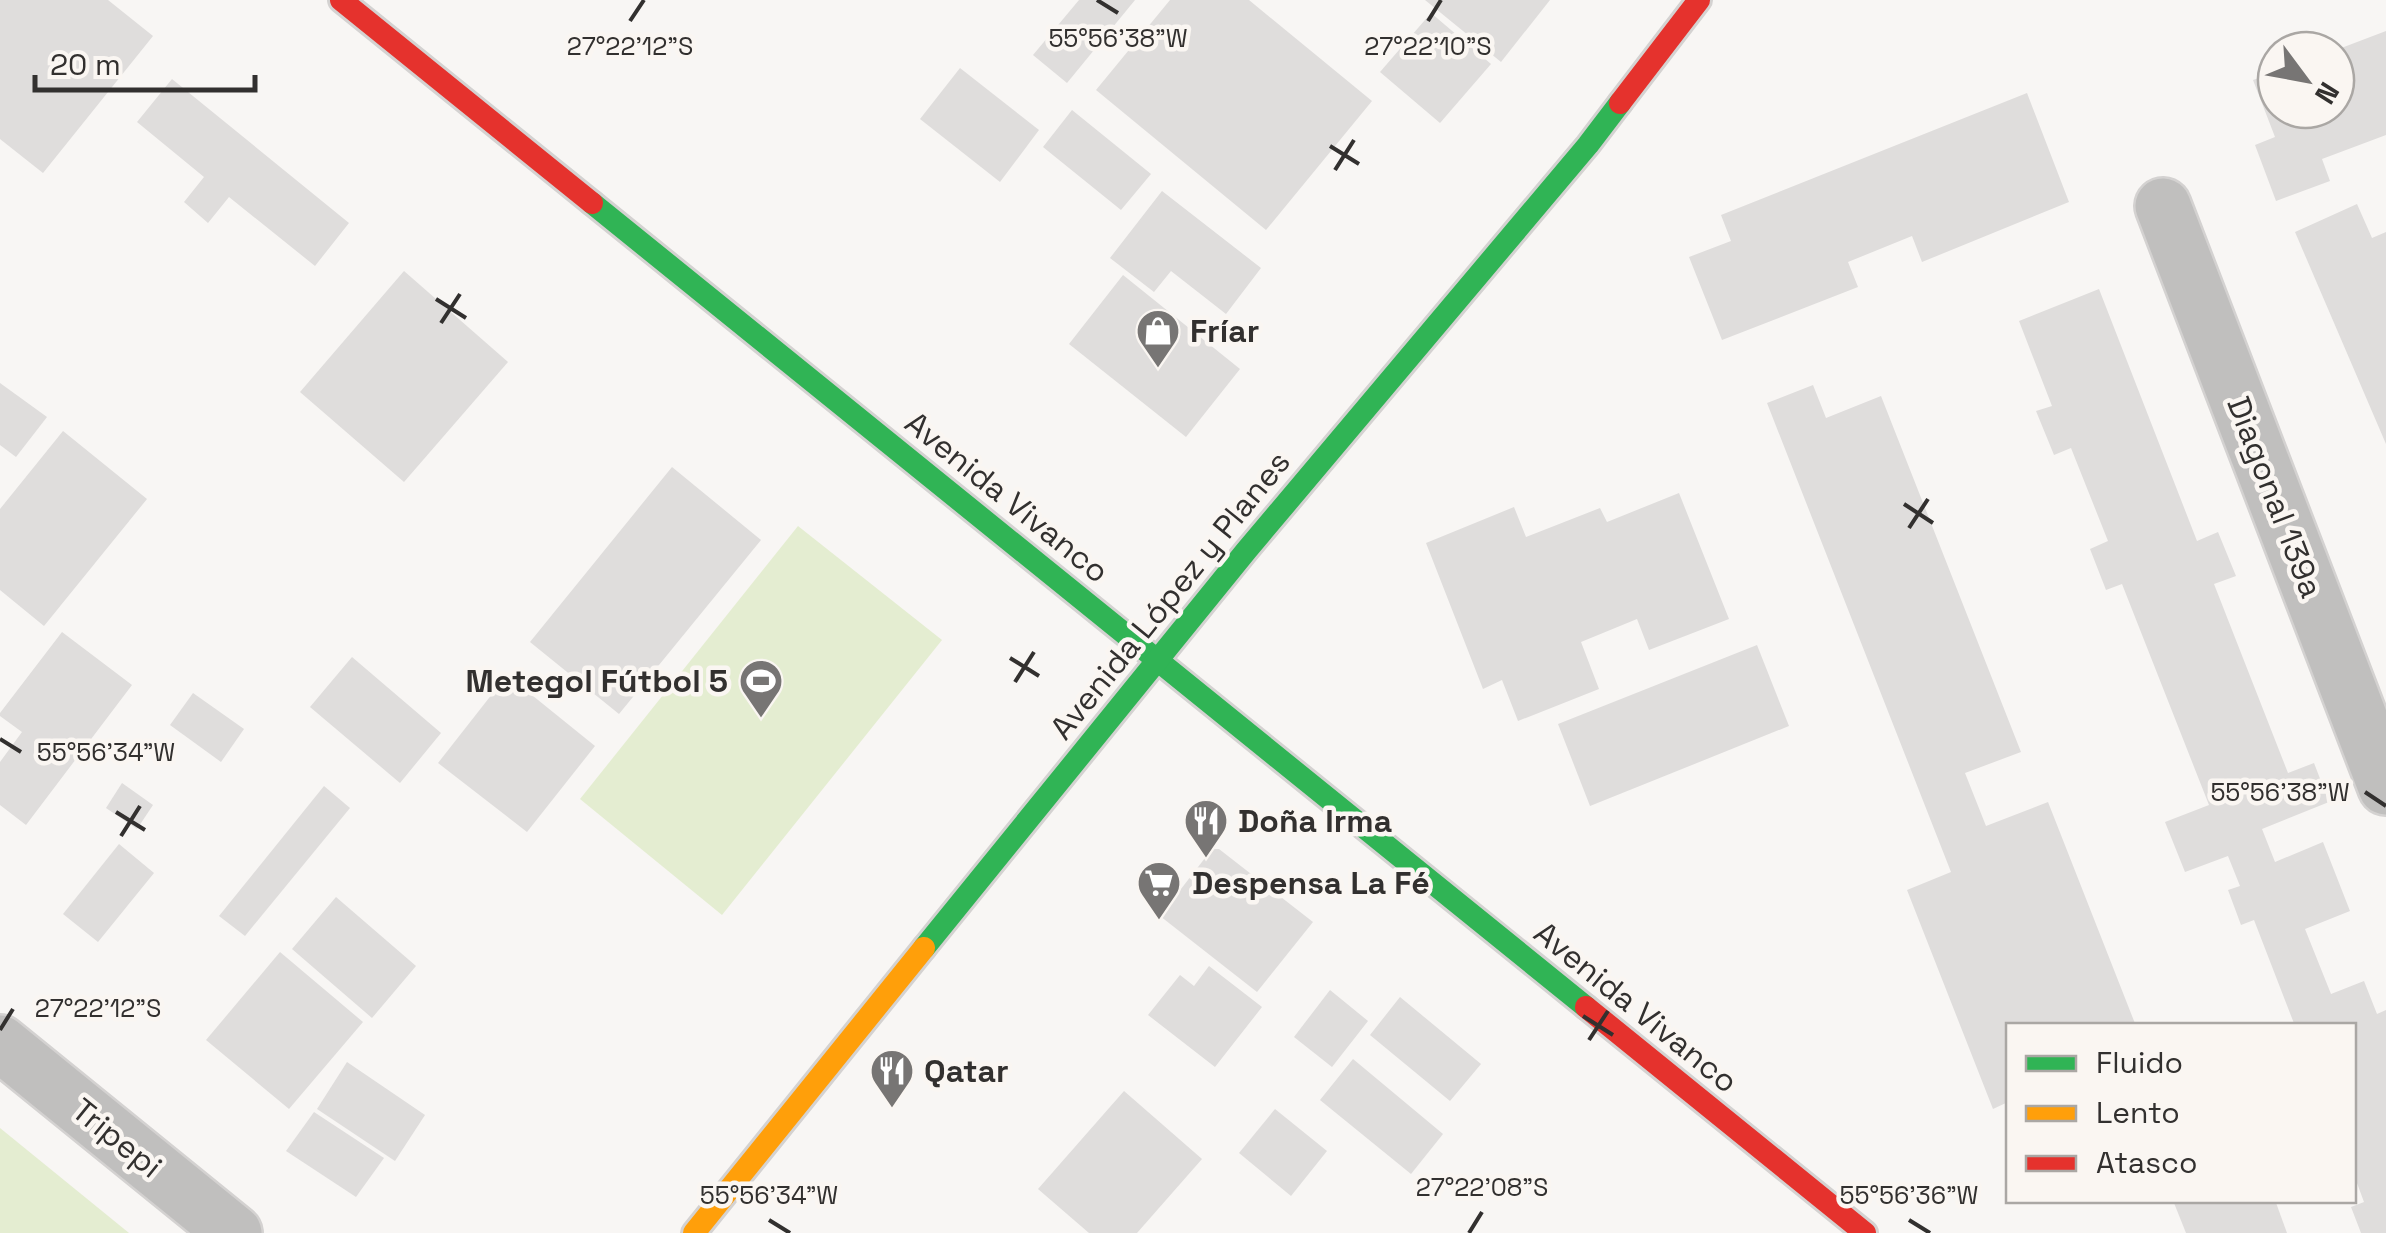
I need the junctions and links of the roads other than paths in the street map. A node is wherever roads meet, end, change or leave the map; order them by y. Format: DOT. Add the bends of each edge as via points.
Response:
graph roads {
  1 [pos="1699,0"];
  2 [pos="351,3"];
  3 [pos="2163,206"];
  4 [pos="1157,660"];
  5 [pos="2382,767"];
  6 [pos="0,1043"];
  7 [pos="234,1233"];
  8 [pos="694,1233"];
  9 [pos="1865,1233"];
  1 -- 4 [label="main road, Avenida López y Planes" via="1588,145"];
  2 -- 4 [label="main road, Avenida Vivanco"];
  3 -- 5 [label="street, Diagonal 139a"];
  4 -- 8 [label="main road, Avenida López y Planes"];
  4 -- 9 [label="main road, Avenida Vivanco"];
  6 -- 7 [label="street, Tripepi"];
}
